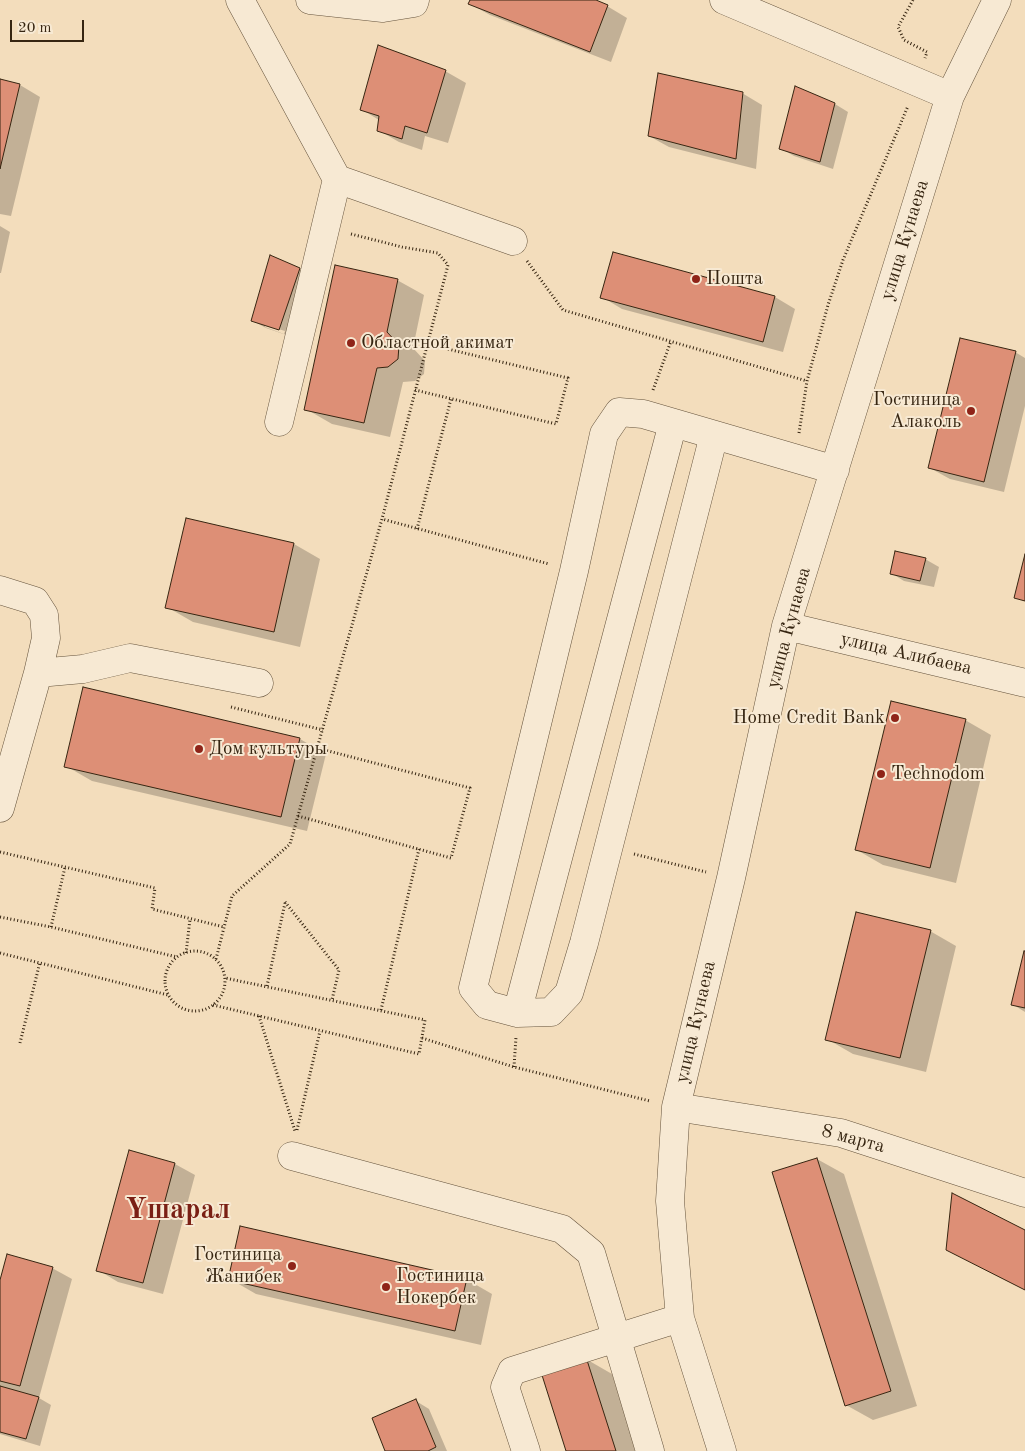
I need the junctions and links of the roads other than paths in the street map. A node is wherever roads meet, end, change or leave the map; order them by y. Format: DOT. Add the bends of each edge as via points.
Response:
graph roads {
  1 [pos="240,0"];
  2 [pos="310,0"];
  3 [pos="414,0"];
  4 [pos="724,0"];
  5 [pos="997,0"];
  6 [pos="950,96"];
  7 [pos="337,179"];
  8 [pos="513,241"];
  9 [pos="279,422"];
  10 [pos="673,423"];
  11 [pos="714,435"];
  12 [pos="835,470"];
  13 [pos="0,590"];
  14 [pos="786,626"];
  15 [pos="38,673"];
  16 [pos="259,683"];
  17 [pos="1025,683"];
  18 [pos="0,808"];
  19 [pos="517,1013"];
  20 [pos="676,1107"];
  21 [pos="292,1156"];
  22 [pos="1025,1193"];
  23 [pos="680,1318"];
  24 [pos="616,1338"];
  25 [pos="526,1451"];
  26 [pos="650,1451"];
  27 [pos="722,1451"];
  1 -- 7 [label="street"];
  2 -- 3 [label="street" via="383,8 414,3"];
  4 -- 6 [label="street"];
  5 -- 6 [label="street, улица Кунаева"];
  6 -- 12 [label="street, улица Кунаева"];
  7 -- 8 [label="street"];
  7 -- 9 [label="street"];
  10 -- 11 [label="street"];
  10 -- 19 [label="street"];
  10 -- 19 [label="street" via="644,414 619,412 604,434 473,988 486,1005"];
  11 -- 12 [label="street"];
  11 -- 19 [label="street" via="569,992 552,1012"];
  12 -- 14 [label="street, улица Кунаева"];
  13 -- 15 [label="street" via="35,601 44,615 46,638"];
  14 -- 17 [label="street, улица Алибаева"];
  14 -- 20 [label="street, улица Кунаева" via="731,878"];
  15 -- 16 [label="street" via="83,669 130,658"];
  15 -- 18 [label="street"];
  20 -- 22 [label="street, 8 марта" via="841,1133"];
  20 -- 23 [label="street, улица Кунаева" via="670,1201"];
  21 -- 24 [label="street" via="562,1229 592,1253"];
  23 -- 24 [label="street"];
  23 -- 27 [label="street, улица Кунаева"];
  24 -- 25 [label="street" via="512,1372 506,1387"];
  24 -- 26 [label="street"];
}
